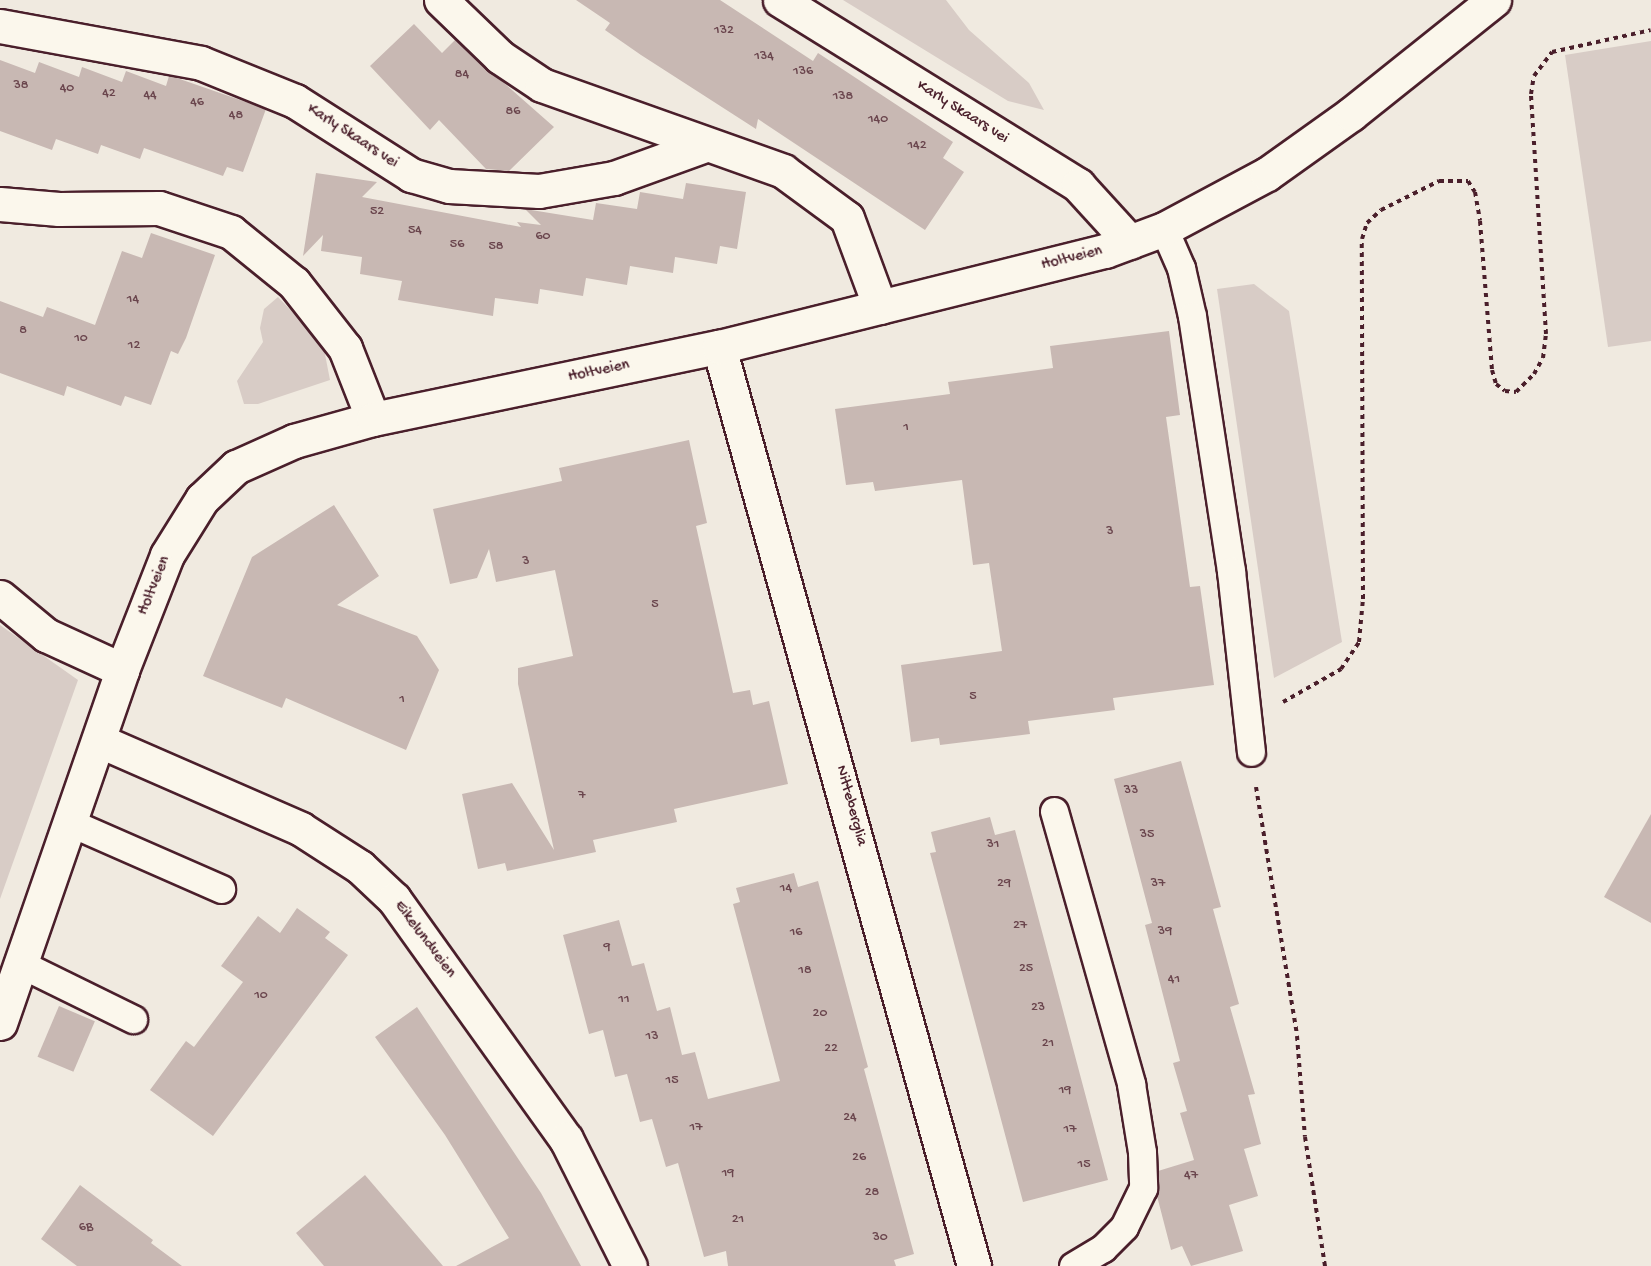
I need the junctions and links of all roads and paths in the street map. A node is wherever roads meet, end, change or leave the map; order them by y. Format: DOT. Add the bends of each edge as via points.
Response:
graph roads {
  1 [pos="441,0"];
  2 [pos="780,0"];
  3 [pos="1494,0"];
  4 [pos="0,26"];
  5 [pos="1651,30"];
  6 [pos="705,146"];
  7 [pos="0,204"];
  8 [pos="1164,229"];
  9 [pos="1130,242"];
  10 [pos="880,307"];
  11 [pos="720,347"];
  12 [pos="373,419"];
  13 [pos="0,597"];
  14 [pos="122,670"];
  15 [pos="1283,701"];
  16 [pos="100,741"];
  17 [pos="1251,752"];
  18 [pos="1054,811"];
  19 [pos="71,823"];
  20 [pos="221,889"];
  21 [pos="21,964"];
  22 [pos="133,1019"];
  23 [pos="0,1023"];
  24 [pos="630,1266"];
  25 [pos="974,1266"];
  26 [pos="1073,1266"];
  27 [pos="1325,1266"];
  1 -- 6 [label="street" via="500,57 542,85"];
  2 -- 9 [label="street, Karly Skaars vei" via="1078,185"];
  3 -- 8 [label="street, Holtveien" via="1351,114 1267,174"];
  4 -- 6 [label="street, Karly Skaars vei" via="201,63 296,101 411,175 449,186 539,191 614,178"];
  5 -- 15 [label="path" via="1552,52 1534,76 1531,94 1546,334 1543,358 1516,392 1505,391 1496,384 1492,370 1480,221 1475,192 1468,181 1440,181 1381,210 1367,223 1362,239 1363,599 1359,642 1341,669"];
  6 -- 10 [label="street" via="783,171 847,218"];
  7 -- 12 [label="street" via="58,209 159,208 231,232 294,283 345,348"];
  8 -- 9 [label="street, Holtveien"];
  8 -- 17 [label="lane" via="1182,268 1192,316 1231,571"];
  9 -- 10 [label="street, Holtveien"];
  10 -- 11 [label="street, Holtveien"];
  11 -- 12 [label="street, Holtveien"];
  11 -- 25 [label="street, Nitteberglia"];
  12 -- 14 [label="street, Holtveien" via="294,441 236,467 202,499 167,555"];
  13 -- 14 [label="street" via="46,635"];
  14 -- 16 [label="street, Holtveien"];
  16 -- 19 [label="street, Holtveien"];
  16 -- 24 [label="street, Eikelundveien" via="301,829 360,867 394,899 566,1139"];
  17 -- 27 [label="path" via="1297,1036 1305,1137"];
  18 -- 26 [label="lane" via="1128,1072 1142,1152 1143,1188 1124,1227 1103,1248"];
  19 -- 20 [label="lane"];
  19 -- 21 [label="street, Holtveien"];
  21 -- 22 [label="lane"];
  21 -- 23 [label="street, Holtveien"];
}
